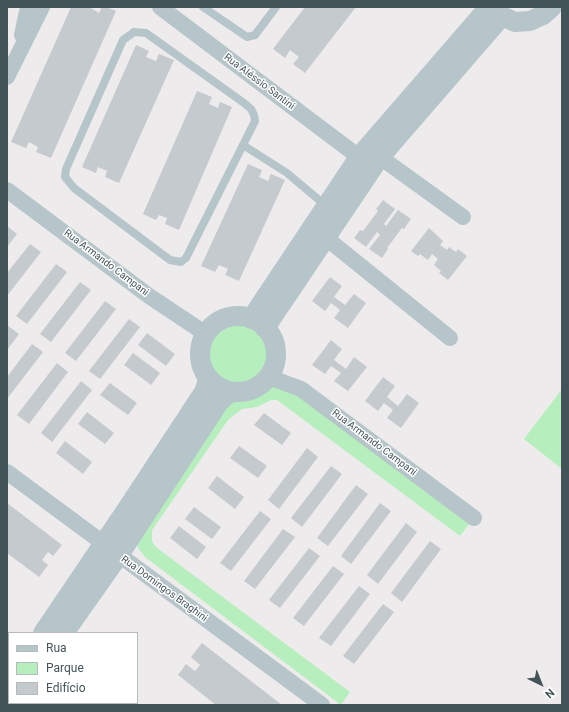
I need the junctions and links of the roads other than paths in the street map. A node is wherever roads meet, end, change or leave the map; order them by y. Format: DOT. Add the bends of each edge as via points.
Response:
graph roads {
  1 [pos="28,7"];
  2 [pos="42,7"];
  3 [pos="160,7"];
  4 [pos="203,7"];
  5 [pos="276,7"];
  6 [pos="552,7"];
  7 [pos="557,7"];
  8 [pos="494,10"];
  9 [pos="562,11"];
  10 [pos="19,52"];
  11 [pos="7,77"];
  12 [pos="243,145"];
  13 [pos="359,156"];
  14 [pos="380,157"];
  15 [pos="7,190"];
  16 [pos="325,205"];
  17 [pos="463,217"];
  18 [pos="326,238"];
  19 [pos="258,323"];
  20 [pos="206,334"];
  21 [pos="450,338"];
  22 [pos="206,375"];
  23 [pos="269,377"];
  24 [pos="230,392"];
  25 [pos="7,472"];
  26 [pos="474,518"];
  27 [pos="103,543"];
  28 [pos="119,555"];
  29 [pos="43,632"];
  30 [pos="65,632"];
  31 [pos="322,705"];
  1 -- 10 [label="street"];
  2 -- 10 [label="street"];
  3 -- 13 [label="street, Rua Aléssio Santini"];
  4 -- 5 [label="lane" via="247,37 255,35"];
  6 -- 8 [label="street" via="544,15 530,21 516,22"];
  7 -- 9 [label="street"];
  8 -- 13 [label="street"];
  8 -- 14 [label="street"];
  10 -- 11 [label="street"];
  12 -- 12 [label="lane" via="255,121 251,109 146,33 134,32 122,40 64,177 74,188 170,260 181,262 186,258"];
  12 -- 16 [label="lane" via="287,173"];
  13 -- 16 [label="street"];
  14 -- 17 [label="street"];
  14 -- 18 [label="street"];
  15 -- 20 [label="street, Rua Armando Campani" via="154,300"];
  16 -- 19 [label="street"];
  18 -- 19 [label="street"];
  18 -- 21 [label="street"];
  19 -- 20 [label="street" via="239,316 227,318"];
  19 -- 23 [label="street" via="273,339 276,352 275,365"];
  20 -- 22 [label="street" via="200,345 201,361"];
  22 -- 24 [label="street" via="216,386"];
  22 -- 27 [label="street" via="208,381 204,392"];
  23 -- 24 [label="street" via="258,387 244,392"];
  23 -- 26 [label="street, Rua Armando Campani" via="301,389"];
  24 -- 28 [label="street" via="219,402"];
  25 -- 27 [label="street, Rua Domingos Braghini"];
  27 -- 28 [label="street, Rua Domingos Braghini"];
  27 -- 29 [label="street"];
  28 -- 30 [label="street"];
  28 -- 31 [label="street, Rua Domingos Braghini"];
}
